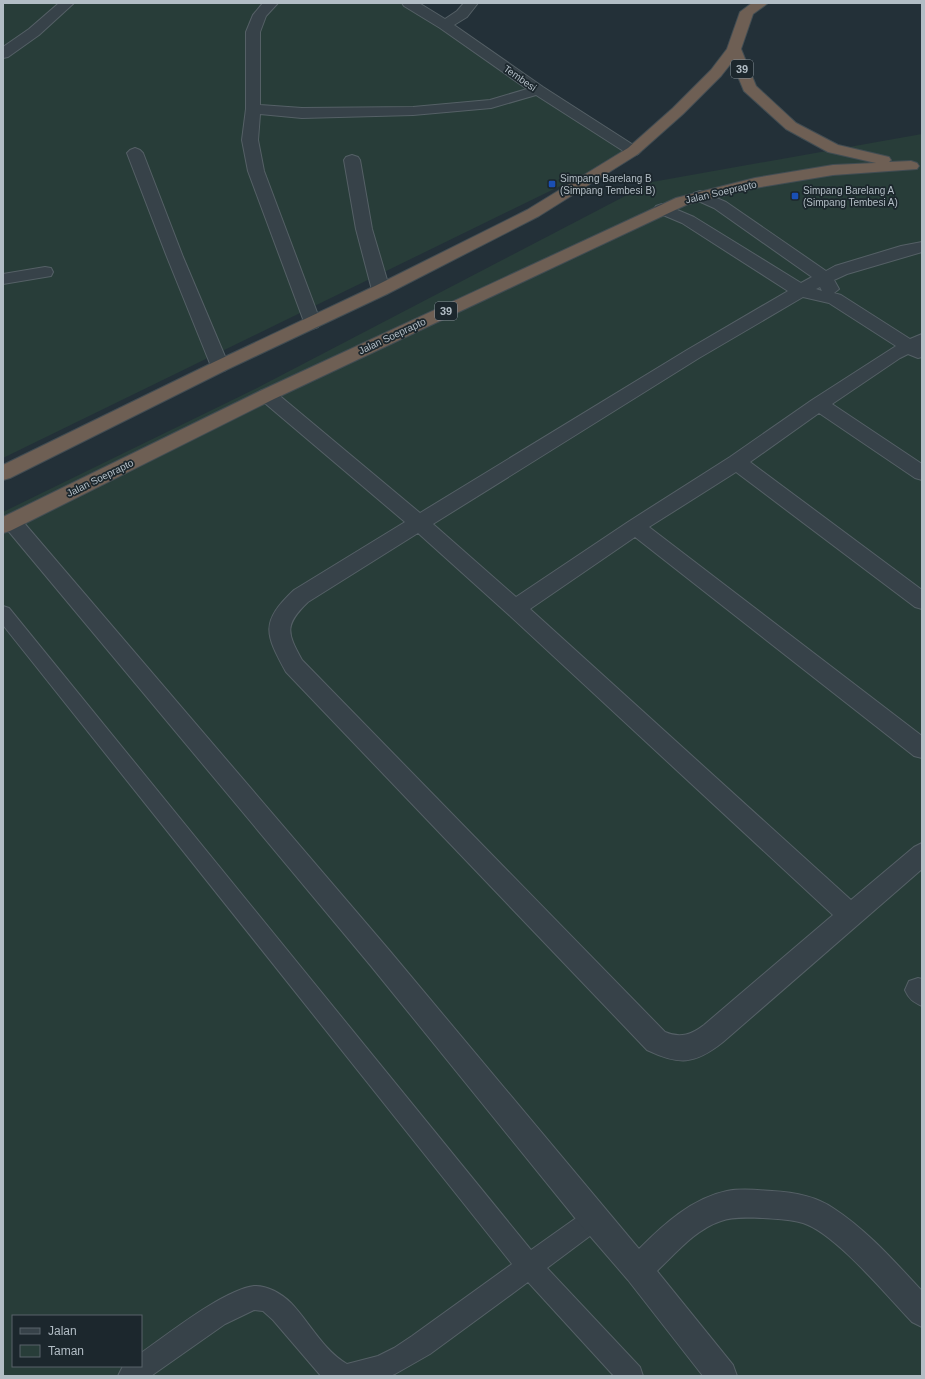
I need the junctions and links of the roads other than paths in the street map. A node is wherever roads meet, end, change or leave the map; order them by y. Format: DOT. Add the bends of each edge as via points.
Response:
graph roads {
  1 [pos="67,3"];
  2 [pos="271,3"];
  3 [pos="409,3"];
  4 [pos="471,3"];
  5 [pos="760,3"];
  6 [pos="445,25"];
  7 [pos="734,49"];
  8 [pos="3,54"];
  9 [pos="538,90"];
  10 [pos="253,109"];
  11 [pos="633,151"];
  12 [pos="135,153"];
  13 [pos="352,160"];
  14 [pos="917,166"];
  15 [pos="700,196"];
  16 [pos="662,209"];
  17 [pos="922,247"];
  18 [pos="45,272"];
  19 [pos="825,278"];
  20 [pos="3,279"];
  21 [pos="381,290"];
  22 [pos="801,291"];
  23 [pos="835,299"];
  24 [pos="312,323"];
  25 [pos="917,347"];
  26 [pos="220,366"];
  27 [pos="267,395"];
  28 [pos="819,404"];
  29 [pos="737,462"];
  30 [pos="3,473"];
  31 [pos="922,473"];
  32 [pos="419,523"];
  33 [pos="7,524"];
  34 [pos="634,527"];
  35 [pos="922,601"];
  36 [pos="515,608"];
  37 [pos="3,613"];
  38 [pos="922,749"];
  39 [pos="922,854"];
  40 [pos="850,915"];
  41 [pos="594,1219"];
  42 [pos="530,1266"];
  43 [pos="638,1270"];
  44 [pos="922,1312"];
  45 [pos="130,1376"];
  46 [pos="346,1376"];
  47 [pos="631,1376"];
  48 [pos="722,1376"];
  1 -- 8 [label="street" via="34,32"];
  2 -- 10 [label="street" via="260,15 253,32"];
  3 -- 6 [label="street, Tembesi"];
  4 -- 6 [label="street" via="462,14"];
  5 -- 7 [label="highway, 39" via="747,12"];
  6 -- 9 [label="street, Tembesi"];
  7 -- 11 [label="highway, 39" via="716,73"];
  7 -- 14 [label="highway, Jalan Soeprapto / 39" via="749,88 791,126 833,149"];
  9 -- 10 [label="street" via="491,104 413,111 302,113"];
  9 -- 11 [label="street, Tembesi"];
  10 -- 24 [label="street" via="250,140 256,171"];
  11 -- 21 [label="highway, 39" via="533,213"];
  12 -- 26 [label="street"];
  13 -- 21 [label="street" via="364,229"];
  14 -- 15 [label="highway, Jalan Soeprapto / 39" via="833,170"];
  15 -- 16 [label="highway, Jalan Soeprapto / 39"];
  15 -- 19 [label="street" via="720,205"];
  16 -- 22 [label="street" via="688,220"];
  16 -- 27 [label="highway, Jalan Soeprapto / 39"];
  17 -- 19 [label="street" via="869,261"];
  18 -- 20 [label="street"];
  19 -- 22 [label="street"];
  19 -- 23 [label="street"];
  21 -- 24 [label="highway, 39"];
  22 -- 23 [label="street"];
  22 -- 32 [label="street" via="693,354"];
  23 -- 25 [label="street"];
  24 -- 26 [label="highway, 39"];
  25 -- 28 [label="street"];
  26 -- 30 [label="highway, 39"];
  27 -- 32 [label="street"];
  27 -- 33 [label="highway, Jalan Soeprapto / 39"];
  28 -- 29 [label="street"];
  28 -- 31 [label="street"];
  29 -- 34 [label="street"];
  29 -- 35 [label="street"];
  32 -- 36 [label="street"];
  32 -- 40 [label="street" via="301,596 285,613 280,624 282,646 294,666 656,1042 674,1049 683,1049 696,1046 708,1039"];
  33 -- 41 [label="street" via="370,946"];
  34 -- 36 [label="street"];
  34 -- 38 [label="street"];
  36 -- 40 [label="street"];
  37 -- 42 [label="lane"];
  39 -- 40 [label="street"];
  41 -- 42 [label="lane"];
  41 -- 43 [label="street"];
  42 -- 46 [label="lane" via="394,1363 370,1373"];
  42 -- 47 [label="lane"];
  43 -- 44 [label="street" via="675,1234 717,1208 733,1203 782,1205 806,1210 826,1219 858,1247"];
  43 -- 48 [label="street"];
  45 -- 46 [label="lane" via="216,1315 254,1298 268,1300 282,1311 328,1366"];
}
